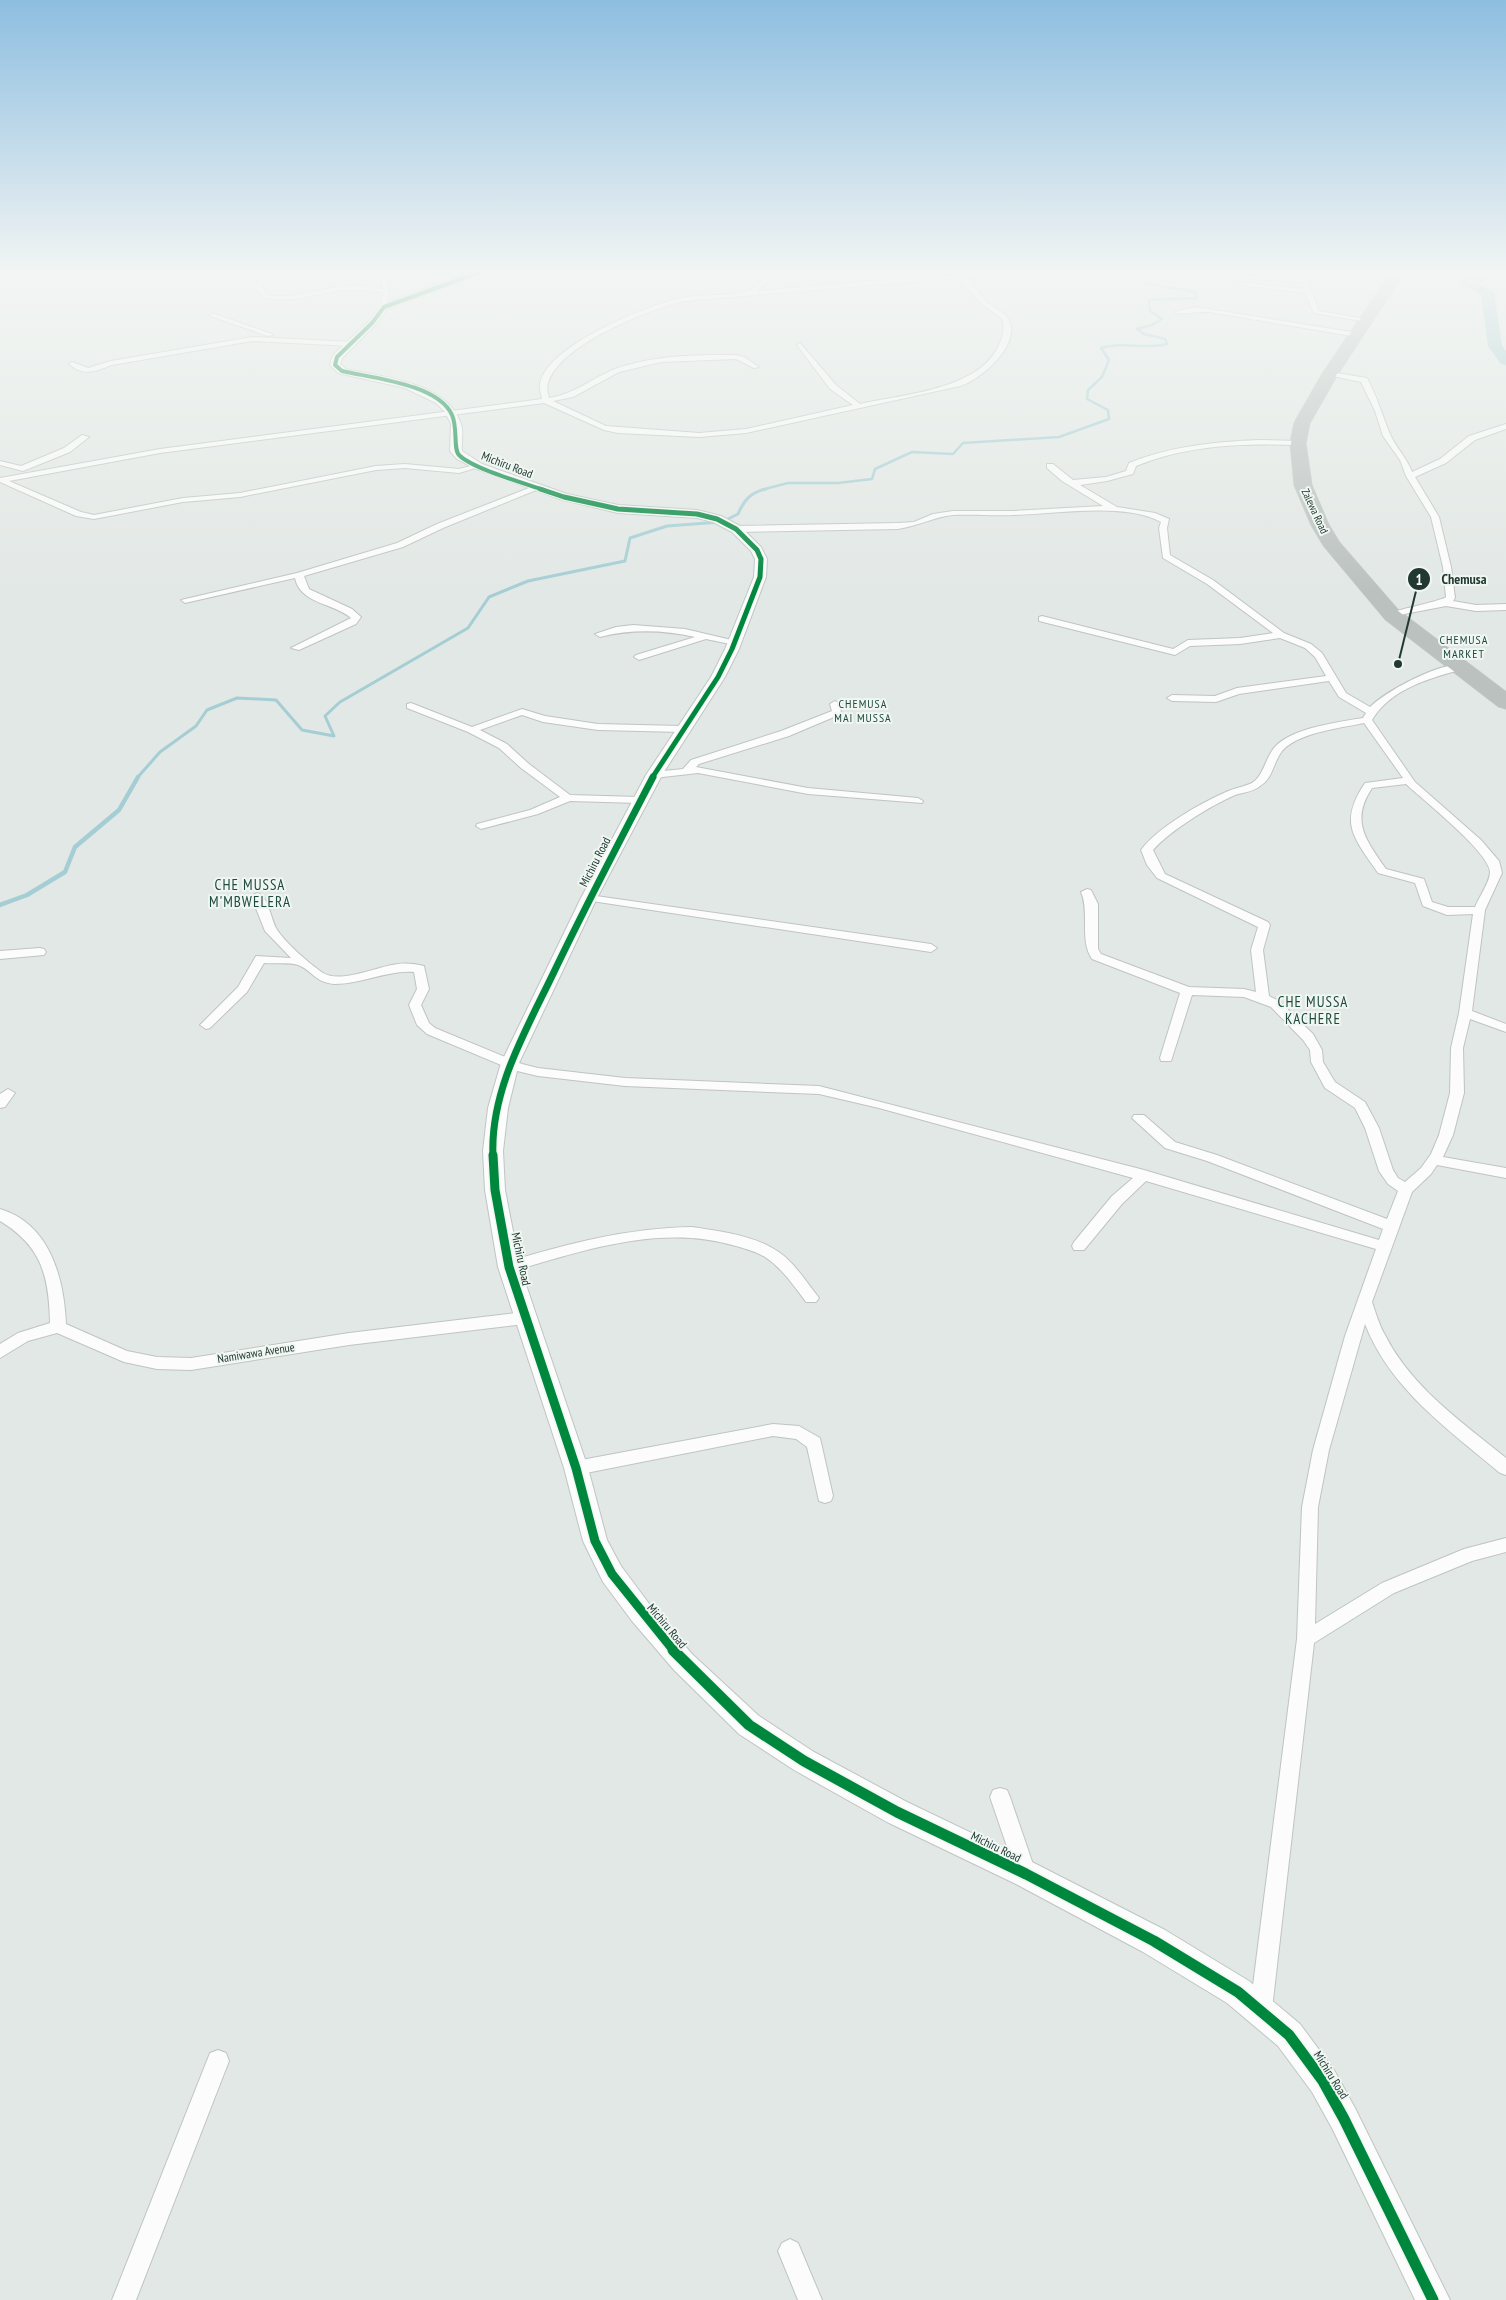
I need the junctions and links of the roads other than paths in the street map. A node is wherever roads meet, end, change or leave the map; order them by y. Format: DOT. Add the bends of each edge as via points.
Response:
graph roads {
  1 [pos="361,376"];
  2 [pos="546,376"];
  3 [pos="606,376"];
  4 [pos="825,376"];
  5 [pos="975,376"];
  6 [pos="1329,376"];
  7 [pos="1343,376"];
  8 [pos="546,401"];
  9 [pos="858,406"];
  10 [pos="450,412"];
  11 [pos="1506,426"];
  12 [pos="85,437"];
  13 [pos="1298,443"];
  14 [pos="0,463"];
  15 [pos="478,466"];
  16 [pos="1050,466"];
  17 [pos="20,471"];
  18 [pos="1410,476"];
  19 [pos="0,480"];
  20 [pos="1072,483"];
  21 [pos="537,488"];
  22 [pos="1113,508"];
  23 [pos="736,529"];
  24 [pos="299,574"];
  25 [pos="185,600"];
  26 [pos="1446,602"];
  27 [pos="1506,607"];
  28 [pos="1392,616"];
  29 [pos="1042,619"];
  30 [pos="600,634"];
  31 [pos="1281,635"];
  32 [pos="706,636"];
  33 [pos="735,642"];
  34 [pos="296,648"];
  35 [pos="639,657"];
  36 [pos="1461,667"];
  37 [pos="1332,678"];
  38 [pos="1172,698"];
  39 [pos="1506,702"];
  40 [pos="835,704"];
  41 [pos="411,706"];
  42 [pos="1369,715"];
  43 [pos="682,729"];
  44 [pos="472,730"];
  45 [pos="687,770"];
  46 [pos="654,775"];
  47 [pos="1408,781"];
  48 [pos="568,798"];
  49 [pos="639,800"];
  50 [pos="918,801"];
  51 [pos="481,826"];
  52 [pos="1087,892"];
  53 [pos="256,896"];
  54 [pos="589,898"];
  55 [pos="1479,910"];
  56 [pos="931,948"];
  57 [pos="40,952"];
  58 [pos="0,955"];
  59 [pos="302,962"];
  60 [pos="1187,991"];
  61 [pos="1263,998"];
  62 [pos="1465,1013"];
  63 [pos="206,1025"];
  64 [pos="1506,1028"];
  65 [pos="1166,1058"];
  66 [pos="510,1063"];
  67 [pos="1139,1118"];
  68 [pos="1434,1160"];
  69 [pos="1506,1173"];
  70 [pos="1144,1175"];
  71 [pos="1406,1189"];
  72 [pos="0,1214"];
  73 [pos="1391,1226"];
  74 [pos="1079,1246"];
  75 [pos="1385,1247"];
  76 [pos="509,1267"];
  77 [pos="811,1298"];
  78 [pos="1365,1303"];
  79 [pos="524,1318"];
  80 [pos="58,1327"];
  81 [pos="0,1352"];
  82 [pos="576,1468"];
  83 [pos="1506,1468"];
  84 [pos="826,1496"];
  85 [pos="1506,1545"];
  86 [pos="1306,1639"];
  87 [pos="1000,1797"];
  88 [pos="1026,1874"];
  89 [pos="1260,2010"];
  90 [pos="218,2061"];
  91 [pos="790,2251"];
  92 [pos="124,2300"];
  93 [pos="810,2300"];
  94 [pos="1433,2300"];
  1 -- 10 [label="street" via="427,393 438,398"];
  2 -- 8 [label="street" via="542,385"];
  3 -- 8 [label="street" via="570,396"];
  4 -- 9 [label="street"];
  5 -- 9 [label="street" via="960,384"];
  6 -- 13 [label="highway, Zalewa Road" via="1302,423"];
  7 -- 18 [label="street" via="1364,380 1382,426 1404,460"];
  8 -- 9 [label="street" via="618,432 699,436 733,433"];
  8 -- 10 [label="street"];
  10 -- 15 [label="street, Michiru Road" via="456,424 456,451"];
  10 -- 17 [label="street"];
  11 -- 18 [label="street" via="1472,438 1443,461"];
  12 -- 17 [label="street" via="67,450"];
  13 -- 20 [label="street" via="1264,441 1178,450 1151,456 1132,465 1130,472 1107,479"];
  13 -- 28 [label="highway, Zalewa Road" via="1303,485 1320,525 1348,566"];
  14 -- 17 [label="street"];
  15 -- 19 [label="street" via="459,471 404,466 376,468 240,495 183,500 94,517 79,514"];
  15 -- 21 [label="street, Michiru Road"];
  16 -- 20 [label="street"];
  17 -- 19 [label="street"];
  18 -- 26 [label="street" via="1435,517 1447,567 1451,598"];
  20 -- 22 [label="street"];
  21 -- 23 [label="street, Michiru Road" via="618,509 706,515"];
  21 -- 24 [label="street" via="400,545"];
  22 -- 23 [label="street" via="953,513 898,526"];
  22 -- 31 [label="street" via="1164,519 1166,556 1210,582"];
  23 -- 33 [label="street, Michiru Road" via="757,550 762,569"];
  24 -- 25 [label="street"];
  24 -- 34 [label="street" via="299,584 305,592 344,608 356,617 352,622"];
  26 -- 27 [label="street" via="1476,608"];
  26 -- 28 [label="street"];
  28 -- 36 [label="highway, Zalewa Road"];
  29 -- 31 [label="street" via="1175,652 1188,643"];
  30 -- 32 [label="street" via="645,628"];
  31 -- 37 [label="street" via="1319,655"];
  32 -- 33 [label="street"];
  32 -- 35 [label="street"];
  33 -- 43 [label="street, Michiru Road" via="718,677"];
  36 -- 39 [label="highway, Zalewa Road"];
  36 -- 42 [label="street" via="1413,683 1389,696"];
  37 -- 38 [label="street" via="1237,691 1216,699"];
  37 -- 42 [label="street" via="1342,694"];
  40 -- 45 [label="street" via="837,712 824,718 696,762"];
  41 -- 44 [label="street"];
  42 -- 47 [label="street"];
  42 -- 61 [label="street" via="1285,743 1273,754 1259,784 1217,802 1147,850 1162,876 1264,925 1258,942"];
  43 -- 44 [label="street" via="598,727 543,719 522,712"];
  43 -- 46 [label="street, Michiru Road"];
  44 -- 48 [label="street" via="503,746"];
  45 -- 46 [label="street"];
  45 -- 50 [label="street" via="808,791"];
  46 -- 49 [label="street, Michiru Road"];
  47 -- 55 [label="street" via="1477,842 1493,862 1496,873"];
  47 -- 55 [label="street" via="1369,785 1358,799 1354,821 1360,835 1382,871 1420,881 1427,904 1447,911"];
  48 -- 49 [label="street"];
  48 -- 51 [label="street" via="534,812"];
  49 -- 54 [label="street, Michiru Road"];
  52 -- 60 [label="street" via="1092,904 1092,950 1096,956"];
  53 -- 59 [label="street" via="270,931"];
  54 -- 56 [label="street"];
  54 -- 66 [label="street, Michiru Road"];
  55 -- 62 [label="street"];
  57 -- 58 [label="street"];
  59 -- 63 [label="street" via="260,959 243,988"];
  59 -- 66 [label="street" via="321,977 334,980 398,968 420,969 424,989 415,1005 423,1024 431,1031"];
  60 -- 61 [label="street" via="1232,991"];
  60 -- 65 [label="street"];
  61 -- 71 [label="street" via="1275,1004 1303,1030 1316,1050 1317,1062 1330,1085 1360,1105 1372,1128 1386,1171 1393,1181"];
  62 -- 64 [label="street"];
  62 -- 68 [label="street" via="1457,1048 1457,1094 1446,1135"];
  66 -- 70 [label="street" via="538,1072 625,1082 819,1090"];
  66 -- 76 [label="street, Michiru Road" via="498,1108 493,1151"];
  67 -- 73 [label="street" via="1170,1144"];
  68 -- 69 [label="street"];
  68 -- 71 [label="street"];
  70 -- 74 [label="street" via="1116,1200"];
  70 -- 75 [label="street"];
  71 -- 73 [label="street"];
  72 -- 80 [label="street" via="32,1238 50,1264 58,1294"];
  73 -- 75 [label="street"];
  75 -- 78 [label="street"];
  76 -- 77 [label="street" via="588,1244 646,1235 697,1232 737,1239 770,1253"];
  76 -- 79 [label="street, Michiru Road"];
  78 -- 83 [label="street" via="1378,1339 1398,1369 1429,1401"];
  78 -- 86 [label="street" via="1321,1450 1310,1507"];
  79 -- 80 [label="street, Namiwawa Avenue" via="349,1339 191,1364 157,1363 124,1356"];
  79 -- 82 [label="street, Michiru Road"];
  80 -- 81 [label="street" via="23,1338"];
  82 -- 84 [label="street" via="773,1430 799,1433 814,1443"];
  82 -- 88 [label="street, Michiru Road" via="594,1541 612,1574 683,1662 749,1725 804,1762 897,1812"];
  85 -- 86 [label="street" via="1470,1554 1388,1588"];
  86 -- 89 [label="street"];
  87 -- 88 [label="street"];
  88 -- 89 [label="street, Michiru Road" via="1187,1960"];
  89 -- 94 [label="street, Michiru Road" via="1289,2035 1324,2081"];
  90 -- 92 [label="street"];
  91 -- 93 [label="street"];
}
